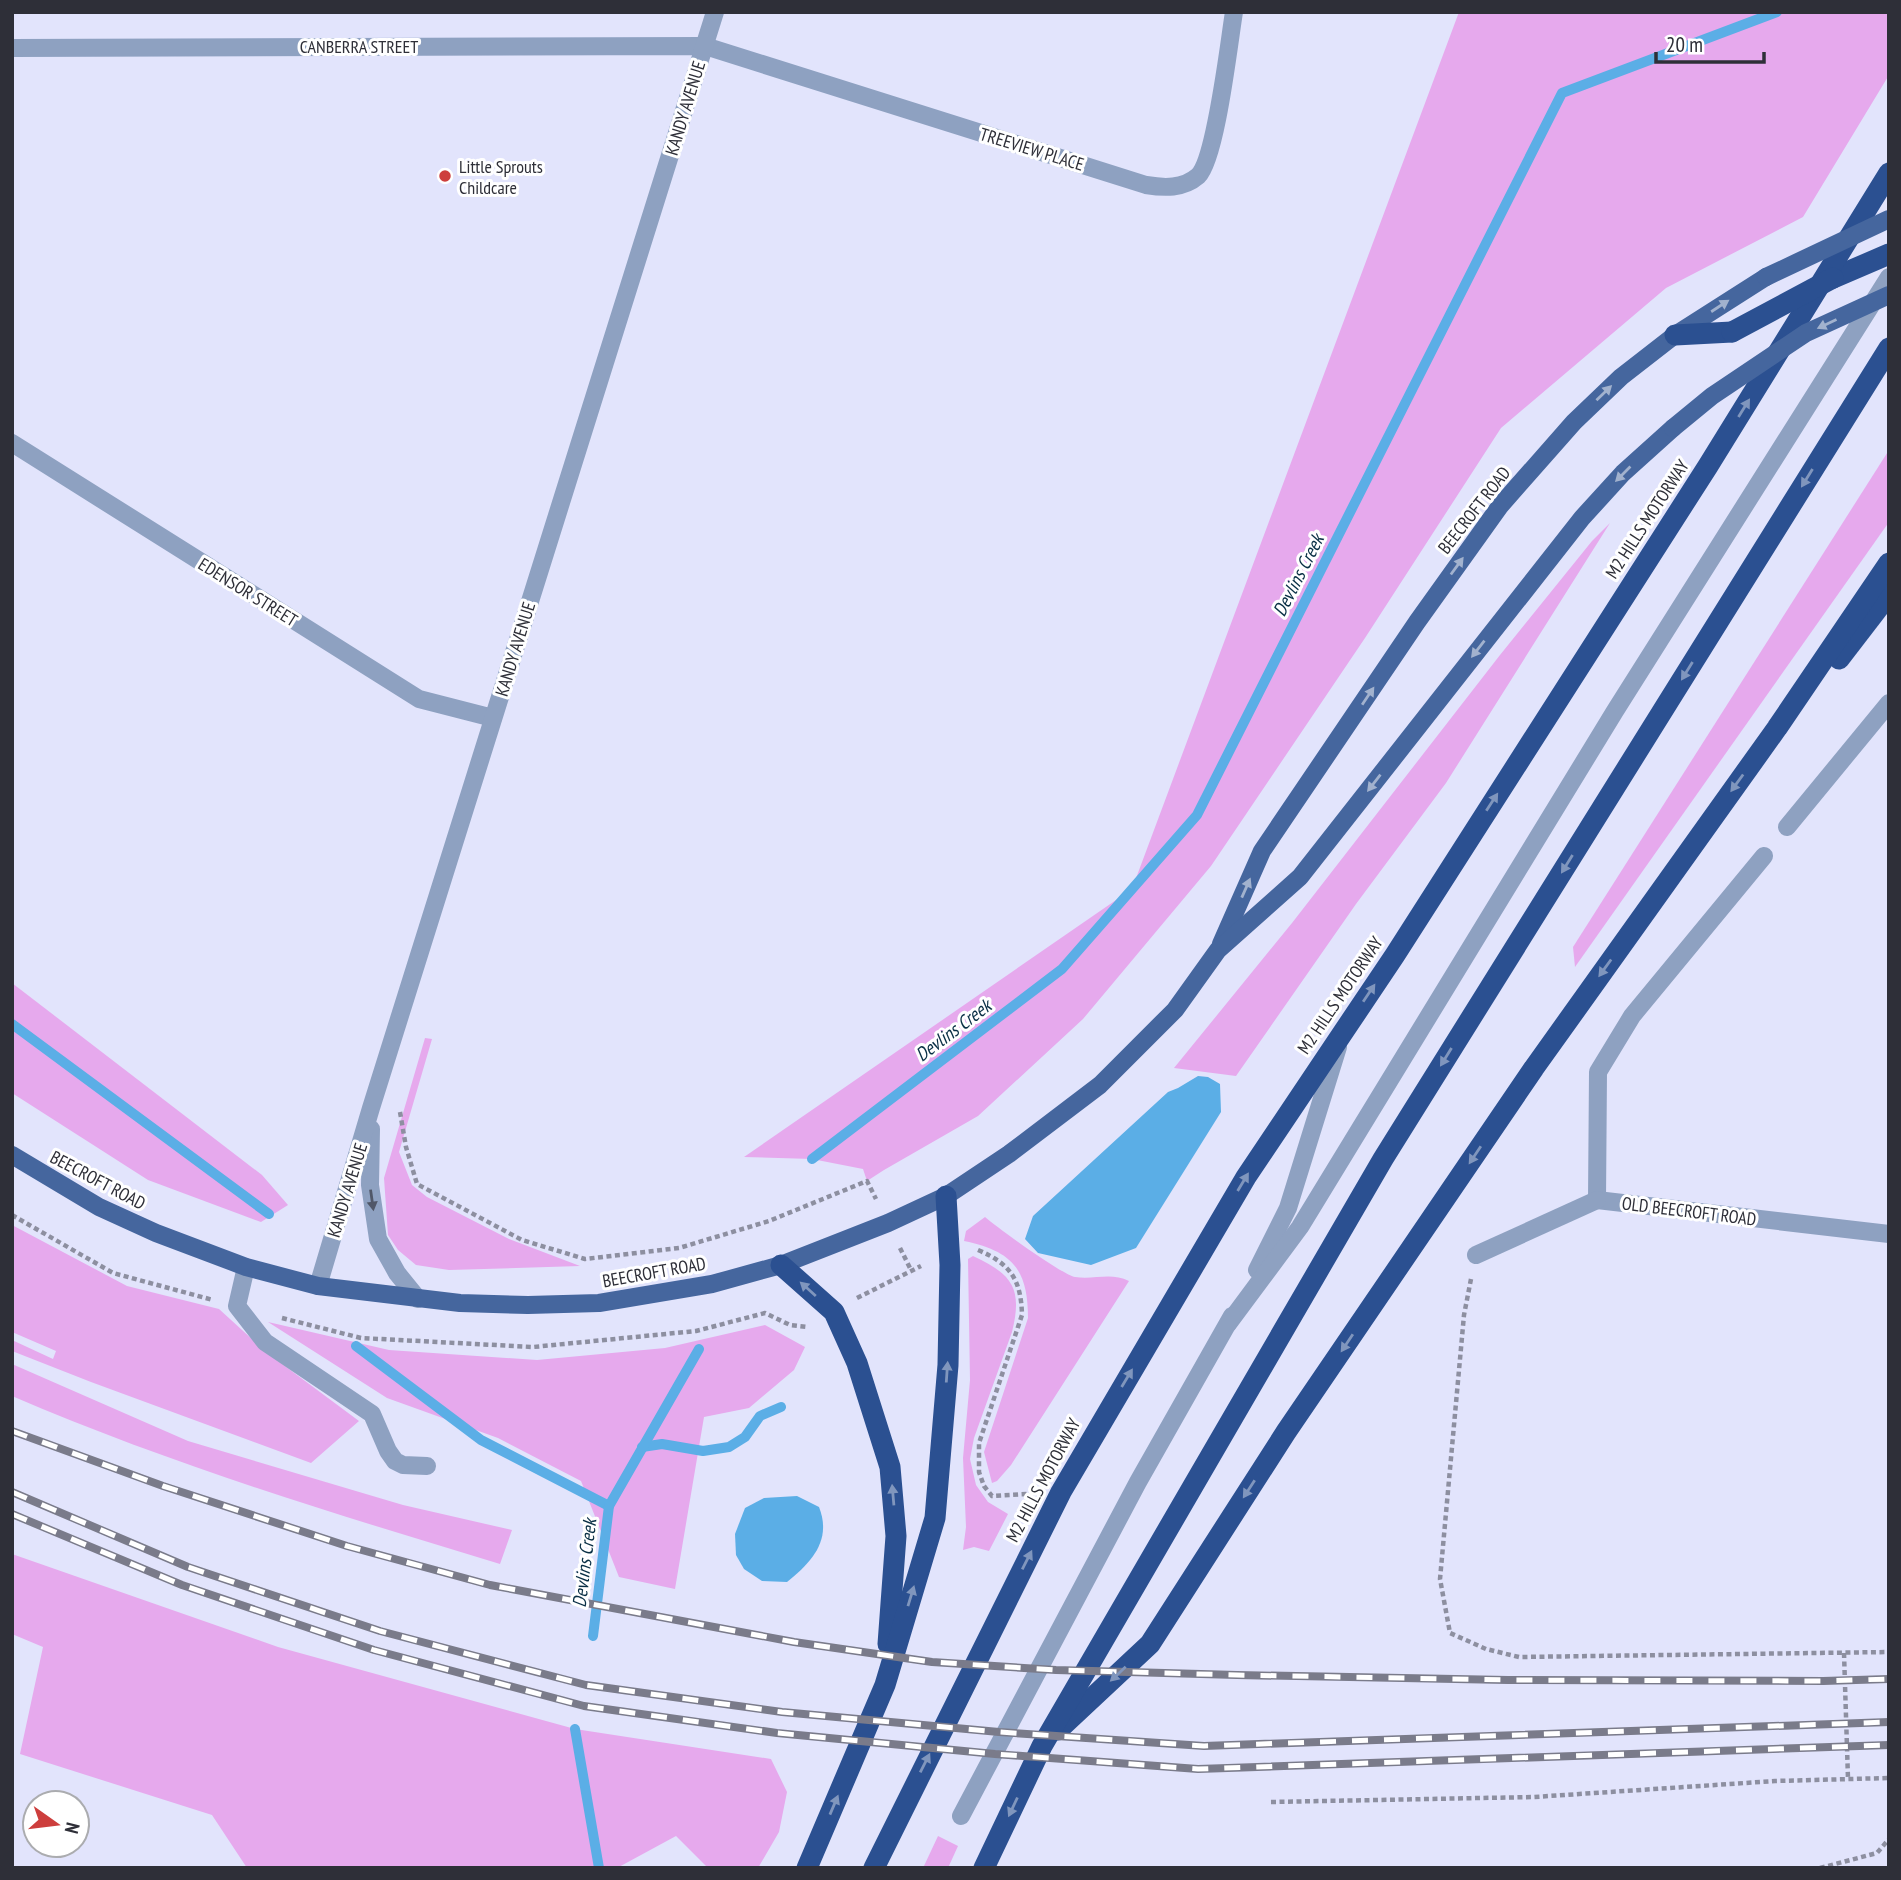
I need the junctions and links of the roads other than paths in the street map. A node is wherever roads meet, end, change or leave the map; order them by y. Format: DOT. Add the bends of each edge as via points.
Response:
graph roads {
  1 [pos="715,12"];
  2 [pos="1234,12"];
  3 [pos="705,46"];
  4 [pos="12,48"];
  5 [pos="1889,173"];
  6 [pos="1889,219"];
  7 [pos="1889,254"];
  8 [pos="1889,277"];
  9 [pos="1889,295"];
  10 [pos="1675,335"];
  11 [pos="1889,348"];
  12 [pos="12,443"];
  13 [pos="1889,562"];
  14 [pos="1889,594"];
  15 [pos="1889,703"];
  16 [pos="493,718"];
  17 [pos="1777,728"];
  18 [pos="1787,827"];
  19 [pos="1764,856"];
  20 [pos="1219,950"];
  21 [pos="1342,1033"];
  22 [pos="371,1108"];
  23 [pos="12,1155"];
  24 [pos="946,1196"];
  25 [pos="1597,1200"];
  26 [pos="1889,1234"];
  27 [pos="1476,1255"];
  28 [pos="782,1265"];
  29 [pos="246,1267"];
  30 [pos="318,1286"];
  31 [pos="418,1299"];
  32 [pos="1228,1324"];
  33 [pos="427,1466"];
  34 [pos="885,1685"];
  35 [pos="1042,1746"];
  36 [pos="961,1816"];
  37 [pos="807,1868"];
  38 [pos="874,1868"];
  39 [pos="984,1868"];
  1 -- 3 [label="street, KANDY AVENUE"];
  2 -- 3 [label="street, TREEVIEW PLACE" via="1210,153 1199,175 1168,189"];
  3 -- 4 [label="street, CANBERRA STREET"];
  3 -- 16 [label="street, KANDY AVENUE"];
  21 -- 5 [label="highway, M2 HILLS MOTORWAY, one-way" via="1708,466"];
  10 -- 6 [label="main road, BEECROFT ROAD, one-way, bridge" via="1766,277"];
  7 -- 10 [label="highway, bridge" via="1732,332"];
  8 -- 32 [label="street" via="1615,710 1300,1227"];
  9 -- 20 [label="main road, BEECROFT ROAD, one-way, bridge" via="1807,333 1712,396 1623,473 1582,518 1300,877"];
  20 -- 10 [label="main road, BEECROFT ROAD, one-way" via="1262,851 1500,506 1574,422"];
  11 -- 35 [label="highway, one-way" via="1383,1159"];
  12 -- 16 [label="street, EDENSOR STREET" via="419,699"];
  13 -- 17 [label="highway"];
  14 -- 17 [label="highway" via="1817,688"];
  15 -- 18 [label="street"];
  16 -- 22 [label="street, KANDY AVENUE"];
  17 -- 35 [label="highway, one-way" via="1534,1068 1286,1432 1150,1644"];
  19 -- 25 [label="street, OLD BEECROFT ROAD" via="1632,1016 1598,1072"];
  20 -- 24 [label="main road, BEECROFT ROAD" via="1175,1010 1100,1085"];
  21 -- 32 [label="street" via="1288,1208"];
  38 -- 21 [label="highway, M2 HILLS MOTORWAY, one-way" via="1060,1492 1246,1177"];
  22 -- 30 [label="street, KANDY AVENUE"];
  22 -- 31 [label="street, one-way" via="370,1185 378,1240"];
  23 -- 29 [label="main road, BEECROFT ROAD" via="99,1207"];
  24 -- 28 [label="main road, BEECROFT ROAD"];
  34 -- 24 [label="highway, one-way" via="935,1518 948,1365"];
  25 -- 26 [label="street, OLD BEECROFT ROAD"];
  25 -- 27 [label="street"];
  28 -- 31 [label="main road, BEECROFT ROAD" via="712,1284 599,1303 528,1305"];
  34 -- 28 [label="highway, one-way" via="896,1536 890,1467 857,1363 834,1312"];
  29 -- 30 [label="main road, BEECROFT ROAD"];
  29 -- 33 [label="street" via="237,1306 265,1342 372,1414 395,1461"];
  30 -- 31 [label="main road, BEECROFT ROAD"];
  32 -- 36 [label="street" via="1138,1482"];
  37 -- 34 [label="highway, one-way"];
  35 -- 39 [label="highway, one-way"];
}
